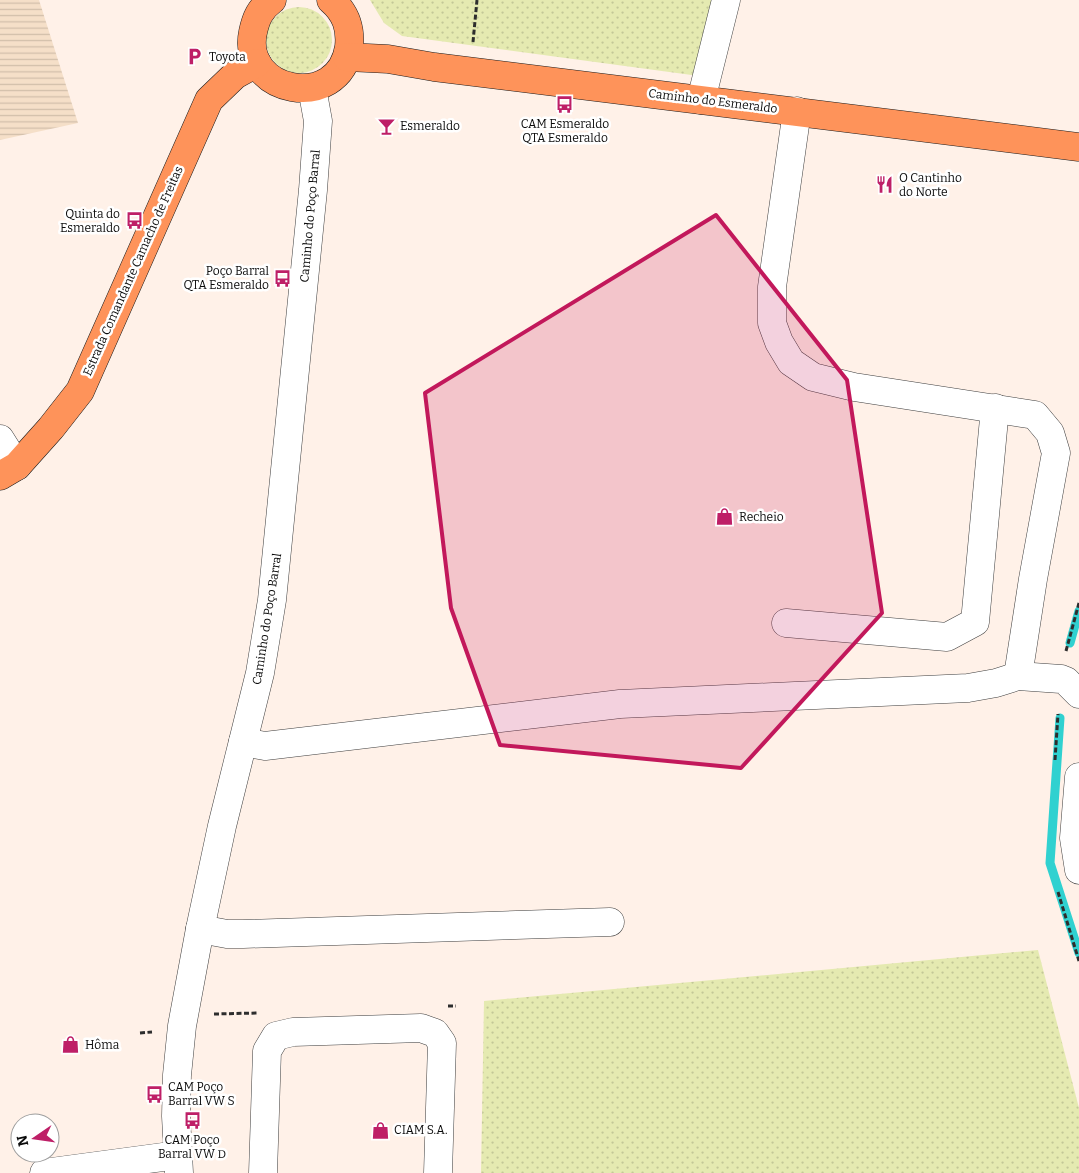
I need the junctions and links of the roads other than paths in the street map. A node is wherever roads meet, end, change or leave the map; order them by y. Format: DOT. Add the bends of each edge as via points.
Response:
graph roads {
  1 [pos="272,0"];
  2 [pos="330,0"];
  3 [pos="726,0"];
  4 [pos="347,57"];
  5 [pos="257,64"];
  6 [pos="312,88"];
  7 [pos="701,100"];
  8 [pos="798,111"];
  9 [pos="1079,148"];
  10 [pos="994,408"];
  11 [pos="0,439"];
  12 [pos="8,471"];
  13 [pos="786,623"];
  14 [pos="1018,676"];
  15 [pos="1079,694"];
  16 [pos="243,742"];
  17 [pos="1079,777"];
  18 [pos="1079,870"];
  19 [pos="610,922"];
  20 [pos="200,929"];
  21 [pos="178,1164"];
  22 [pos="44,1173"];
  23 [pos="263,1173"];
  24 [pos="438,1173"];
  1 -- 5 [label="main road" via="264,6 254,27 253,53"];
  2 -- 4 [label="main road" via="346,19 350,34"];
  3 -- 7 [label="street"];
  4 -- 6 [label="main road" via="336,74"];
  4 -- 7 [label="main road, Caminho do Esmeraldo" via="388,59"];
  5 -- 6 [label="main road" via="282,85"];
  5 -- 12 [label="main road, Estrada Comandante Camacho de Freitas" via="235,75 209,100 80,391 51,428"];
  6 -- 16 [label="street, Caminho do Poço Barral" via="318,121 313,190 272,600 260,673"];
  7 -- 8 [label="main road, Caminho do Esmeraldo"];
  8 -- 9 [label="main road, Caminho do Esmeraldo"];
  8 -- 10 [label="street" via="772,296 772,323 791,362 813,377 846,385"];
  10 -- 13 [label="street" via="975,622 947,637"];
  10 -- 14 [label="street" via="1035,415 1050,433 1056,453"];
  11 -- 12 [label="street"];
  14 -- 15 [label="street" via="1061,679"];
  14 -- 16 [label="street" via="968,688 620,704 265,746"];
  16 -- 20 [label="street, Caminho do Poço Barral"];
  17 -- 18 [label="street" via="1074,838"];
  19 -- 20 [label="street" via="242,934"];
  20 -- 21 [label="street, Caminho do Poço Barral" via="182,1026 177,1075"];
  21 -- 22 [label="street"];
  23 -- 24 [label="street" via="268,1051 276,1036 293,1032 421,1028 435,1033 442,1043"];
}
